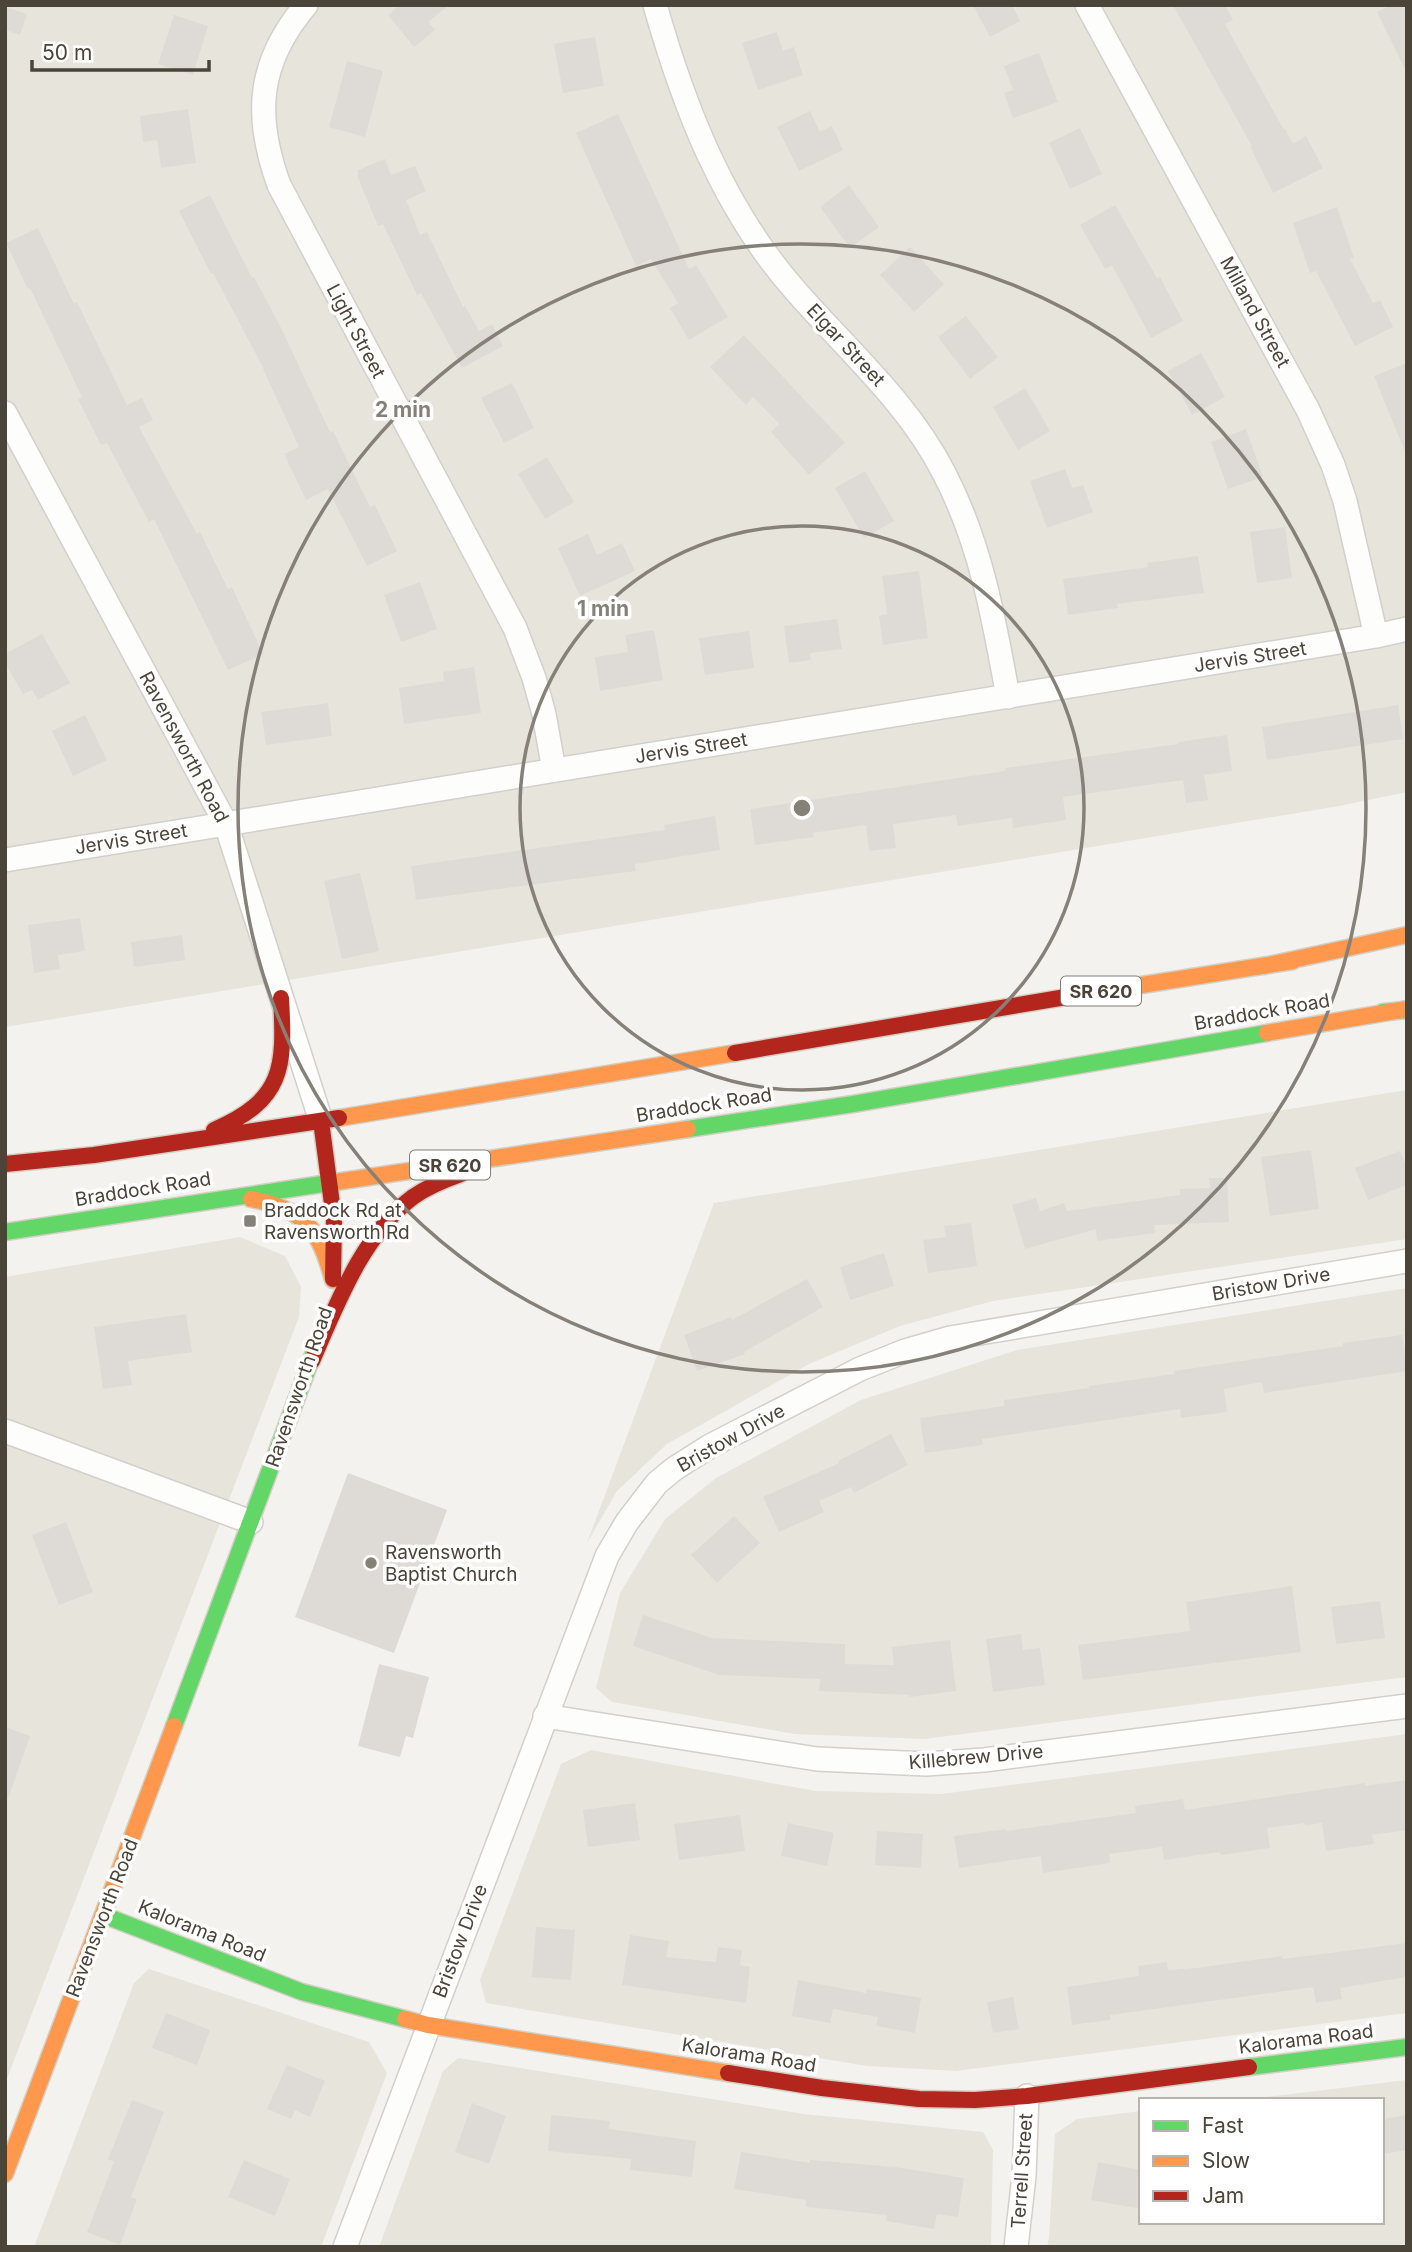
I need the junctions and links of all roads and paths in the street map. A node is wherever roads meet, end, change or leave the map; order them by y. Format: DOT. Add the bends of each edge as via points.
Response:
graph roads {
  1 [pos="306,5"];
  2 [pos="655,5"];
  3 [pos="1087,5"];
  4 [pos="5,413"];
  5 [pos="13,448"];
  6 [pos="1407,629"];
  7 [pos="1376,636"];
  8 [pos="1008,697"];
  9 [pos="554,770"];
  10 [pos="226,824"];
  11 [pos="5,860"];
  12 [pos="1407,935"];
  13 [pos="1407,944"];
  14 [pos="1264,966"];
  15 [pos="281,998"];
  16 [pos="1407,1009"];
  17 [pos="321,1121"];
  18 [pos="184,1142"];
  19 [pos="568,1147"];
  20 [pos="5,1164"];
  21 [pos="332,1182"];
  22 [pos="234,1197"];
  23 [pos="5,1232"];
  24 [pos="1407,1261"];
  25 [pos="333,1280"];
  26 [pos="312,1362"];
  27 [pos="5,1431"];
  28 [pos="251,1522"];
  29 [pos="1407,1706"];
  30 [pos="545,1716"];
  31 [pos="103,1914"];
  32 [pos="428,2025"];
  33 [pos="1407,2047"];
  34 [pos="1027,2096"];
  35 [pos="5,2174"];
  36 [pos="345,2247"];
  37 [pos="1016,2247"];
  1 -- 9 [label="street, Light Street" via="275,49 267,73 264,129 270,159 279,185 515,628 544,714"];
  2 -- 8 [label="street, Elgar Street" via="695,128 723,186 792,288 884,385 944,472 983,569"];
  3 -- 7 [label="street, Milland Street" via="1313,421 1345,501"];
  4 -- 5 [label="street, Ravensworth Road"];
  5 -- 10 [label="street, Ravensworth Road"];
  6 -- 7 [label="street"];
  7 -- 8 [label="street, Jervis Street"];
  8 -- 9 [label="street, Jervis Street"];
  9 -- 10 [label="street, Jervis Street"];
  10 -- 11 [label="street, Jervis Street"];
  10 -- 15 [label="street, Ravensworth Road"];
  12 -- 14 [label="main road"];
  13 -- 14 [label="main road, Braddock Road / SR 620"];
  14 -- 17 [label="main road, Braddock Road / SR 620"];
  15 -- 17 [label="street, Ravensworth Road"];
  15 -- 18 [label="main road" via="284,1045 280,1070 267,1093 225,1126"];
  16 -- 19 [label="main road, Braddock Road / SR 620" via="853,1104"];
  17 -- 18 [label="main road, Braddock Road / SR 620"];
  17 -- 21 [label="main road, Ravensworth Road"];
  18 -- 20 [label="main road, Braddock Road / SR 620"];
  19 -- 21 [label="main road, Braddock Road / SR 620"];
  19 -- 26 [label="main road" via="476,1168 439,1182 410,1200 359,1259"];
  21 -- 22 [label="main road, Braddock Road / SR 620"];
  21 -- 25 [label="main road, Ravensworth Road" via="337,1250"];
  22 -- 23 [label="main road, Braddock Road / SR 620"];
  22 -- 25 [label="main road" via="273,1202 295,1213 322,1245"];
  24 -- 30 [label="street, Bristow Drive" via="950,1338 860,1369 710,1446 657,1483 627,1522 607,1556"];
  25 -- 26 [label="main road, Ravensworth Road"];
  26 -- 28 [label="main road, Ravensworth Road"];
  27 -- 28 [label="street"];
  28 -- 31 [label="main road, Ravensworth Road"];
  29 -- 30 [label="street, Killebrew Drive" via="926,1764 817,1759"];
  30 -- 32 [label="street, Bristow Drive"];
  31 -- 32 [label="main road, Kalorama Road" via="302,1992"];
  31 -- 35 [label="main road, Ravensworth Road"];
  32 -- 34 [label="main road, Kalorama Road" via="822,2088 919,2099"];
  32 -- 36 [label="street, Bristow Drive"];
  33 -- 34 [label="main road, Kalorama Road"];
  34 -- 37 [label="street, Terrell Street"];
}
